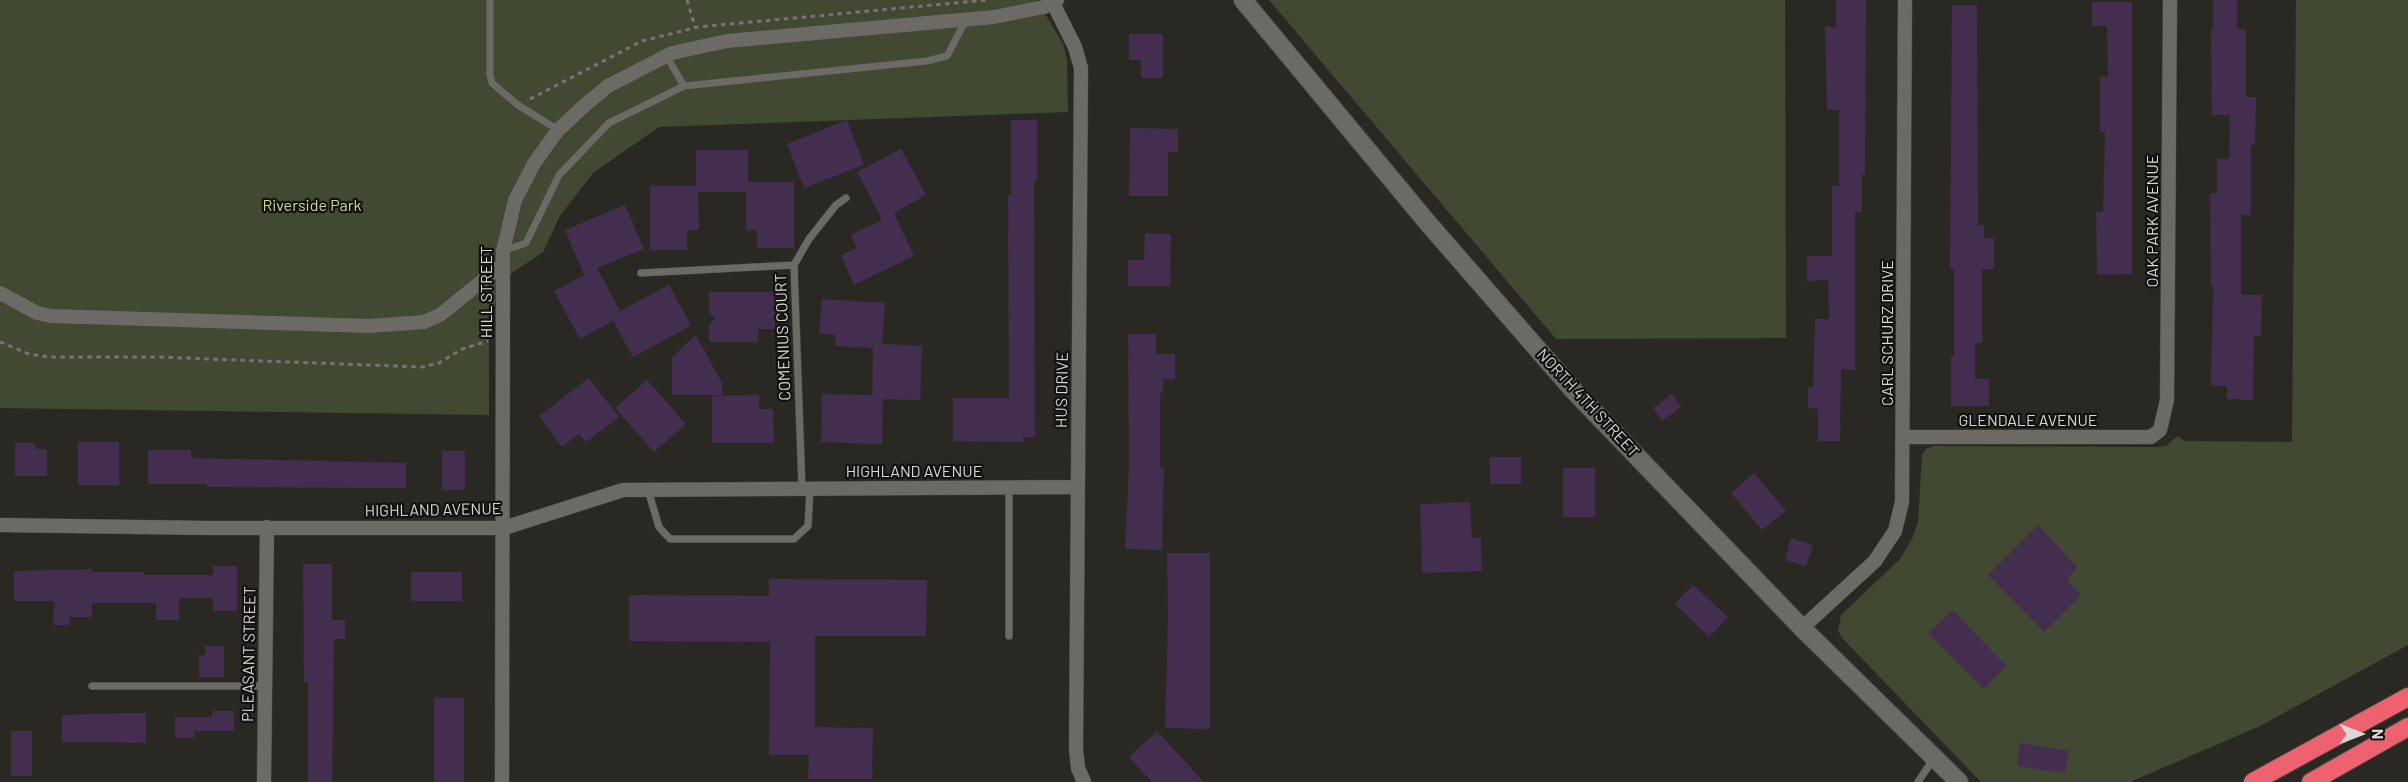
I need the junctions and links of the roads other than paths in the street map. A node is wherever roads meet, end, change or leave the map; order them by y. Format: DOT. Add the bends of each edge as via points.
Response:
graph roads {
  1 [pos="490,0"];
  2 [pos="1243,0"];
  3 [pos="1905,0"];
  4 [pos="2170,0"];
  5 [pos="1055,1"];
  6 [pos="966,20"];
  7 [pos="666,55"];
  8 [pos="684,86"];
  9 [pos="558,130"];
  10 [pos="846,198"];
  11 [pos="502,258"];
  12 [pos="794,264"];
  13 [pos="641,273"];
  14 [pos="0,292"];
  15 [pos="2151,436"];
  16 [pos="1904,437"];
  17 [pos="1077,487"];
  18 [pos="1009,488"];
  19 [pos="806,489"];
  20 [pos="648,490"];
  21 [pos="0,525"];
  22 [pos="267,527"];
  23 [pos="504,528"];
  24 [pos="1802,628"];
  25 [pos="1010,636"];
  26 [pos="92,686"];
  27 [pos="265,686"];
  28 [pos="2408,697"];
  29 [pos="2408,727"];
  30 [pos="1934,758"];
  31 [pos="264,782"];
  32 [pos="502,782"];
  33 [pos="1084,782"];
  34 [pos="1918,782"];
  35 [pos="1959,782"];
  36 [pos="2253,782"];
  37 [pos="2311,782"];
  1 -- 9 [label="lane" via="492,83"];
  2 -- 24 [label="street, NORTH 4TH STREET" via="1427,222 1574,391"];
  3 -- 16 [label="street, CARL SCHURZ DRIVE"];
  4 -- 15 [label="street, OAK PARK AVENUE" via="2168,400 2160,430"];
  5 -- 6 [label="street, HILL STREET" via="1023,13"];
  5 -- 17 [label="street, HUS DRIVE" via="1081,68"];
  6 -- 7 [label="street, HILL STREET" via="727,40"];
  6 -- 8 [label="lane" via="946,56 927,61"];
  7 -- 8 [label="lane"];
  7 -- 9 [label="street, HILL STREET" via="608,86"];
  8 -- 11 [label="lane" via="609,123 559,175 526,243"];
  9 -- 11 [label="street, HILL STREET" via="524,179 508,220"];
  10 -- 12 [label="lane" via="809,239"];
  11 -- 14 [label="street" via="455,306 440,315 424,322 378,326 51,316 37,313"];
  11 -- 23 [label="street, HILL STREET"];
  12 -- 13 [label="lane, COMENIUS COURT"];
  12 -- 19 [label="lane, COMENIUS COURT"];
  15 -- 16 [label="street, GLENDALE AVENUE"];
  16 -- 24 [label="street, CARL SCHURZ DRIVE" via="1902,502 1895,531 1875,561"];
  17 -- 18 [label="street, HIGHLAND AVENUE"];
  17 -- 33 [label="street, HUS DRIVE" via="1076,748"];
  18 -- 19 [label="street, HIGHLAND AVENUE"];
  18 -- 25 [label="lane"];
  19 -- 20 [label="street, HIGHLAND AVENUE"];
  19 -- 20 [label="lane, COMENIUS COURT" via="808,526 794,539 670,539 659,527"];
  20 -- 23 [label="street, HIGHLAND AVENUE" via="608,494"];
  21 -- 22 [label="street, HIGHLAND AVENUE"];
  22 -- 23 [label="street, HIGHLAND AVENUE"];
  22 -- 27 [label="street, PLEASANT STREET"];
  23 -- 32 [label="street, HILL STREET"];
  24 -- 30 [label="street, NORTH 4TH STREET"];
  26 -- 27 [label="lane"];
  27 -- 31 [label="street, PLEASANT STREET"];
  28 -- 36 [label="highway"];
  29 -- 37 [label="highway"];
  30 -- 34 [label="lane"];
  30 -- 35 [label="street, NORTH 4TH STREET"];
}
